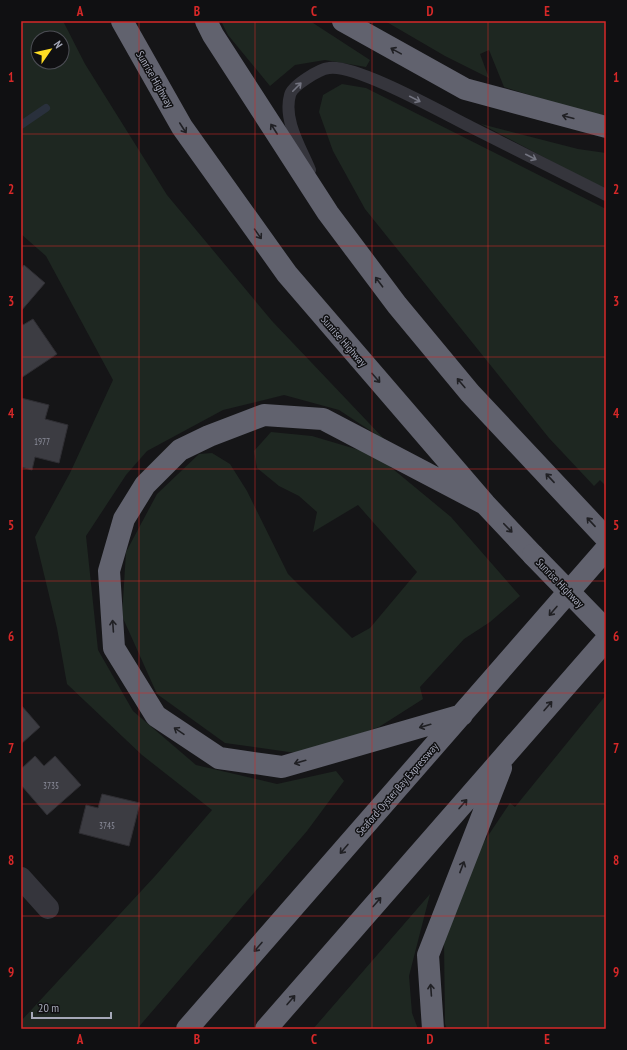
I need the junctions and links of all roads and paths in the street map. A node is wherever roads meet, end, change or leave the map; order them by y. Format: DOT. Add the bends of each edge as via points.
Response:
graph roads {
  1 [pos="122,21"];
  2 [pos="206,21"];
  3 [pos="343,21"];
  4 [pos="606,127"];
  5 [pos="606,195"];
  6 [pos="328,213"];
  7 [pos="485,504"];
  8 [pos="606,538"];
  9 [pos="606,550"];
  10 [pos="606,630"];
  11 [pos="606,640"];
  12 [pos="462,715"];
  13 [pos="507,754"];
  14 [pos="21,878"];
  15 [pos="48,908"];
  16 [pos="187,1029"];
  17 [pos="266,1029"];
  18 [pos="433,1029"];
  1 -- 7 [label="highway, Sunrise Highway, one-way" via="182,127 287,274"];
  6 -- 2 [label="highway, one-way" via="213,36"];
  4 -- 3 [label="highway, one-way" via="465,89"];
  6 -- 5 [label="lane, one-way" via="288,111 290,94 305,78 328,68 352,72 408,95"];
  8 -- 6 [label="highway, one-way" via="470,393 397,305"];
  7 -- 10 [label="highway, Sunrise Highway, one-way, bridge"];
  12 -- 7 [label="highway, one-way" via="282,767 219,758 156,716 114,648 109,571 124,519 145,485 180,450 264,415 323,420"];
  9 -- 12 [label="highway, Seaford-Oyster Bay Expressway, one-way"];
  13 -- 11 [label="highway, one-way"];
  12 -- 16 [label="highway, Seaford-Oyster Bay Expressway, one-way"];
  17 -- 13 [label="highway, one-way"];
  18 -- 13 [label="highway, one-way" via="428,955"];
  14 -- 15 [label="street"];
}
